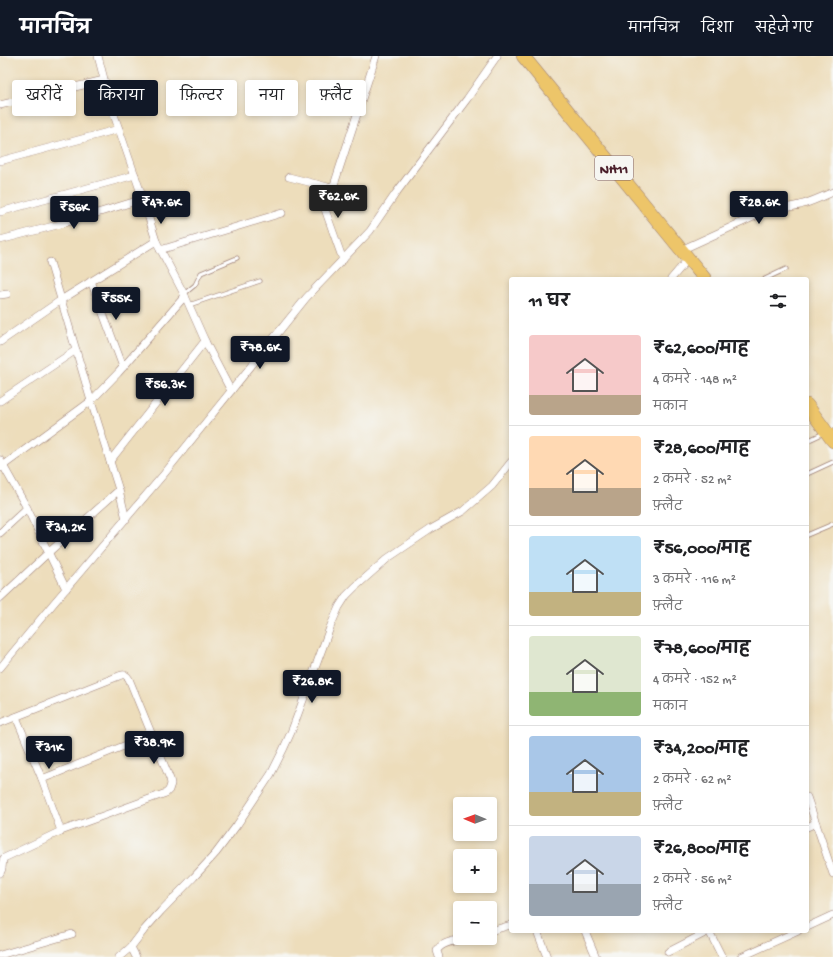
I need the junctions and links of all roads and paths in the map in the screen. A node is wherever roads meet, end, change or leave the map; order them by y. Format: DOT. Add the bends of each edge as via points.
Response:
graph roads {
  1 [pos="98,56"];
  2 [pos="376,56"];
  3 [pos="497,56"];
  4 [pos="523,56"];
  5 [pos="104,80"];
  6 [pos="84,85"];
  7 [pos="0,105"];
  8 [pos="114,116"];
  9 [pos="119,130"];
  10 [pos="0,161"];
  11 [pos="135,175"];
  12 [pos="289,177"];
  13 [pos="316,184"];
  14 [pos="833,192"];
  15 [pos="143,199"];
  16 [pos="0,212"];
  17 [pos="282,213"];
  18 [pos="0,240"];
  19 [pos="156,241"];
  20 [pos="160,250"];
  21 [pos="685,255"];
  22 [pos="238,258"];
  23 [pos="343,260"];
  24 [pos="50,262"];
  25 [pos="786,268"];
  26 [pos="672,277"];
  27 [pos="703,277"];
  28 [pos="769,277"];
  29 [pos="91,281"];
  30 [pos="260,281"];
  31 [pos="184,295"];
  32 [pos="61,300"];
  33 [pos="188,305"];
  34 [pos="205,341"];
  35 [pos="0,342"];
  36 [pos="76,350"];
  37 [pos="123,367"];
  38 [pos="230,391"];
  39 [pos="0,401"];
  40 [pos="91,401"];
  41 [pos="809,408"];
  42 [pos="830,436"];
  43 [pos="809,441"];
  44 [pos="110,461"];
  45 [pos="833,462"];
  46 [pos="1,464"];
  47 [pos="509,465"];
  48 [pos="809,473"];
  49 [pos="119,490"];
  50 [pos="27,508"];
  51 [pos="126,519"];
  52 [pos="833,524"];
  53 [pos="0,533"];
  54 [pos="809,534"];
  55 [pos="48,553"];
  56 [pos="66,589"];
  57 [pos="0,598"];
  58 [pos="0,668"];
  59 [pos="16,717"];
  60 [pos="0,723"];
  61 [pos="151,735"];
  62 [pos="42,779"];
  63 [pos="809,803"];
  64 [pos="816,823"];
  65 [pos="809,826"];
  66 [pos="61,831"];
  67 [pos="0,873"];
  68 [pos="833,874"];
  69 [pos="833,915"];
  70 [pos="509,925"];
  71 [pos="809,926"];
  72 [pos="497,929"];
  73 [pos="538,933"];
  74 [pos="586,933"];
  75 [pos="705,933"];
  76 [pos="710,933"];
  77 [pos="72,934"];
  78 [pos="782,934"];
  79 [pos="453,941"];
  80 [pos="131,947"];
  81 [pos="668,952"];
  82 [pos="0,955"];
  83 [pos="119,957"];
  84 [pos="136,957"];
  85 [pos="438,957"];
  86 [pos="547,957"];
  87 [pos="596,957"];
  88 [pos="722,957"];
  89 [pos="741,957"];
  1 -- 5 [label="street"];
  2 -- 13 [label="street" via="333,186"];
  3 -- 23 [label="street" via="370,231"];
  4 -- 21 [label="highway, NH11"];
  6 -- 7 [label="street"];
  8 -- 9 [label="street"];
  9 -- 10 [label="street"];
  9 -- 11 [label="street"];
  11 -- 15 [label="street"];
  11 -- 16 [label="street"];
  12 -- 13 [label="street"];
  13 -- 23 [label="street"];
  14 -- 21 [label="street" via="810,202 762,213"];
  15 -- 18 [label="street"];
  15 -- 19 [label="street"];
  17 -- 20 [label="street"];
  19 -- 20 [label="street"];
  19 -- 29 [label="street"];
  20 -- 31 [label="street"];
  21 -- 26 [label="street"];
  21 -- 27 [label="highway, NH11"];
  22 -- 31 [label="lane" via="201,273 195,285"];
  23 -- 38 [label="street" via="306,298"];
  24 -- 32 [label="street"];
  25 -- 28 [label="lane"];
  29 -- 32 [label="street"];
  29 -- 37 [label="street"];
  30 -- 33 [label="lane"];
  31 -- 33 [label="street"];
  31 -- 37 [label="street"];
  32 -- 35 [label="street"];
  32 -- 36 [label="street"];
  33 -- 34 [label="street"];
  34 -- 38 [label="street"];
  34 -- 44 [label="street"];
  36 -- 39 [label="street"];
  36 -- 40 [label="street"];
  37 -- 40 [label="street"];
  38 -- 51 [label="street"];
  40 -- 44 [label="street"];
  40 -- 46 [label="street"];
  41 -- 42 [label="highway"];
  42 -- 43 [label="lane"];
  44 -- 49 [label="street"];
  45 -- 48 [label="lane"];
  46 -- 50 [label="street"];
  47 -- 80 [label="street" via="492,486 463,511 388,558 346,596 331,625 292,730 271,774 216,853"];
  49 -- 51 [label="street"];
  49 -- 55 [label="street"];
  50 -- 53 [label="street"];
  50 -- 55 [label="street"];
  51 -- 56 [label="street"];
  52 -- 54 [label="lane"];
  55 -- 56 [label="street"];
  55 -- 57 [label="street"];
  56 -- 58 [label="street"];
  59 -- 60 [label="street"];
  59 -- 61 [label="street" via="124,674 129,679"];
  59 -- 62 [label="street"];
  61 -- 62 [label="street"];
  61 -- 66 [label="street" via="170,779 169,790"];
  62 -- 66 [label="street"];
  63 -- 64 [label="street"];
  64 -- 65 [label="street"];
  64 -- 68 [label="street"];
  66 -- 67 [label="street" via="4,858"];
  69 -- 71 [label="street"];
  70 -- 72 [label="street"];
  73 -- 86 [label="street"];
  74 -- 87 [label="street"];
  75 -- 81 [label="street"];
  76 -- 88 [label="street"];
  77 -- 82 [label="street"];
  78 -- 89 [label="street"];
  79 -- 85 [label="street" via="439,946"];
  80 -- 83 [label="street"];
  80 -- 84 [label="street"];
}
